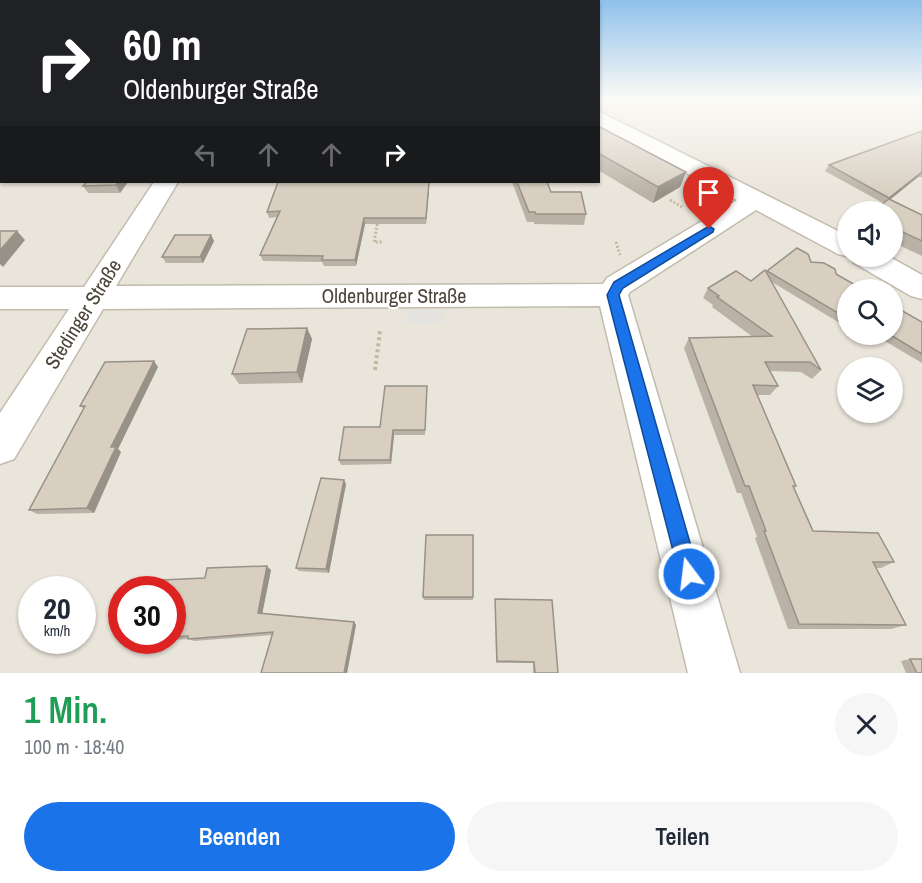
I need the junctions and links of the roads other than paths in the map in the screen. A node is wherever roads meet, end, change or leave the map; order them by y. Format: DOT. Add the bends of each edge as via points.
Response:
graph roads {
  1 [pos="624,130"];
  2 [pos="165,183"];
  3 [pos="756,199"];
  4 [pos="837,242"];
  5 [pos="884,267"];
  6 [pos="922,288"];
  7 [pos="613,295"];
  8 [pos="95,297"];
  9 [pos="0,298"];
  10 [pos="0,446"];
  11 [pos="714,673"];
  1 -- 3 [label="street"];
  2 -- 8 [label="street, Stedinger Straße"];
  3 -- 4 [label="street"];
  3 -- 7 [label="street" via="618,285"];
  5 -- 6 [label="street"];
  7 -- 8 [label="street, Oldenburger Straße"];
  7 -- 11 [label="street"];
  8 -- 9 [label="street, Oldenburger Straße"];
  8 -- 10 [label="street, Stedinger Straße"];
}
